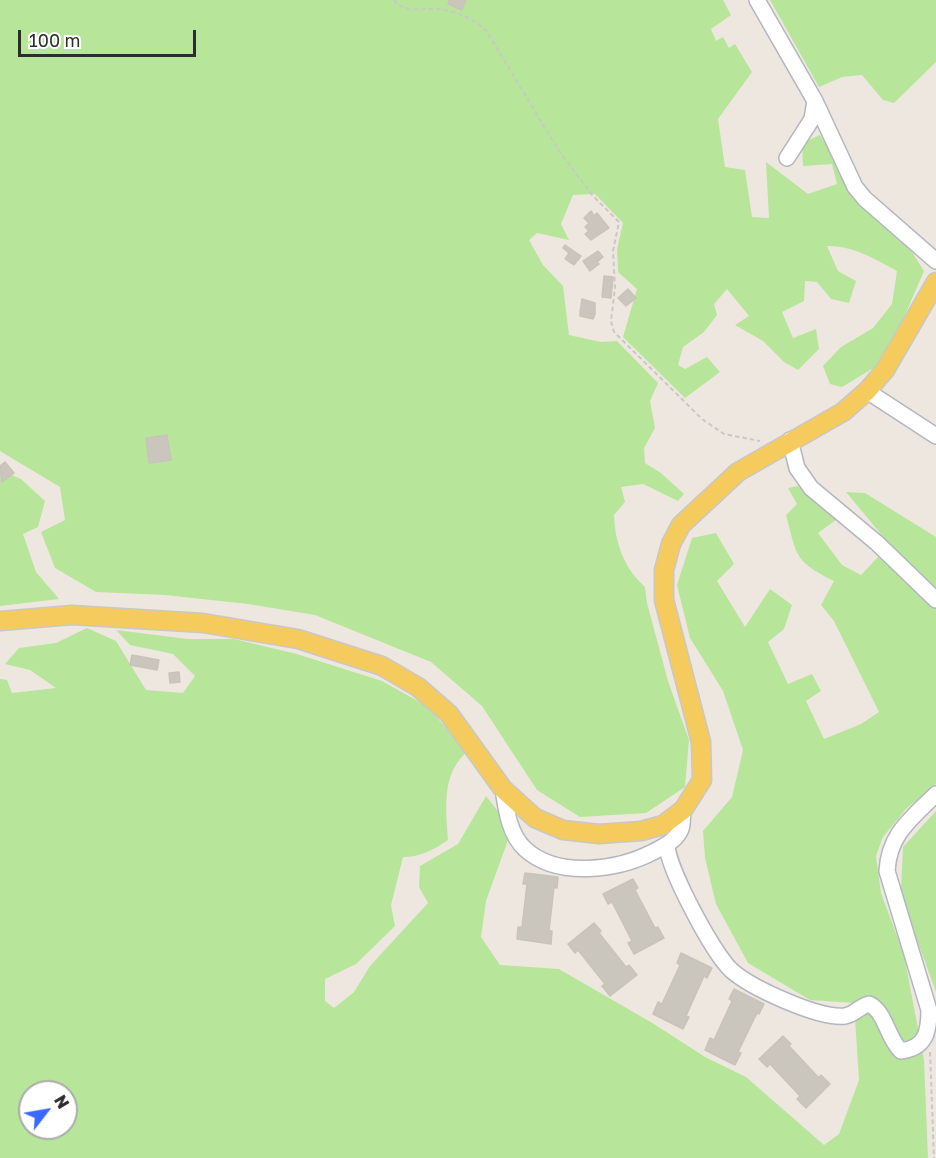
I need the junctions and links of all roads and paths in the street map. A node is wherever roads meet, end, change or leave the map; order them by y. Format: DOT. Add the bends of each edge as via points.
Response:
graph roads {
  1 [pos="394,0"];
  2 [pos="757,0"];
  3 [pos="815,101"];
  4 [pos="787,158"];
  5 [pos="936,261"];
  6 [pos="936,282"];
  7 [pos="867,392"];
  8 [pos="936,436"];
  9 [pos="790,440"];
  10 [pos="760,441"];
  11 [pos="936,600"];
  12 [pos="0,621"];
  13 [pos="503,789"];
  14 [pos="936,794"];
  15 [pos="683,810"];
  16 [pos="667,844"];
  17 [pos="929,1031"];
  18 [pos="934,1158"];
  1 -- 10 [label="path" via="420,11 436,8 473,19 486,30 559,151 592,195 619,222 613,250 615,288 611,321 617,336 702,418 724,434"];
  2 -- 3 [label="street"];
  3 -- 4 [label="street" via="812,119"];
  3 -- 5 [label="street" via="855,187"];
  6 -- 7 [label="main road" via="885,370"];
  7 -- 8 [label="street"];
  7 -- 9 [label="main road" via="843,412"];
  9 -- 11 [label="street" via="797,468 811,488 877,543"];
  9 -- 15 [label="main road" via="738,472 681,525 671,544 664,570 664,600 701,742 702,780"];
  12 -- 13 [label="main road" via="72,615 203,623 298,639 382,666 418,687 449,714"];
  13 -- 15 [label="main road" via="534,818 572,831 641,831 663,825"];
  13 -- 16 [label="street" via="506,811 525,849 560,865 616,867"];
  14 -- 17 [label="street" via="895,838 888,854 887,872 929,1010"];
  15 -- 16 [label="street" via="681,828"];
  16 -- 17 [label="street" via="672,867 717,952 732,970 773,996 835,1016 848,1016 869,1004 876,1007 901,1051 921,1043"];
  17 -- 18 [label="path"];
}
